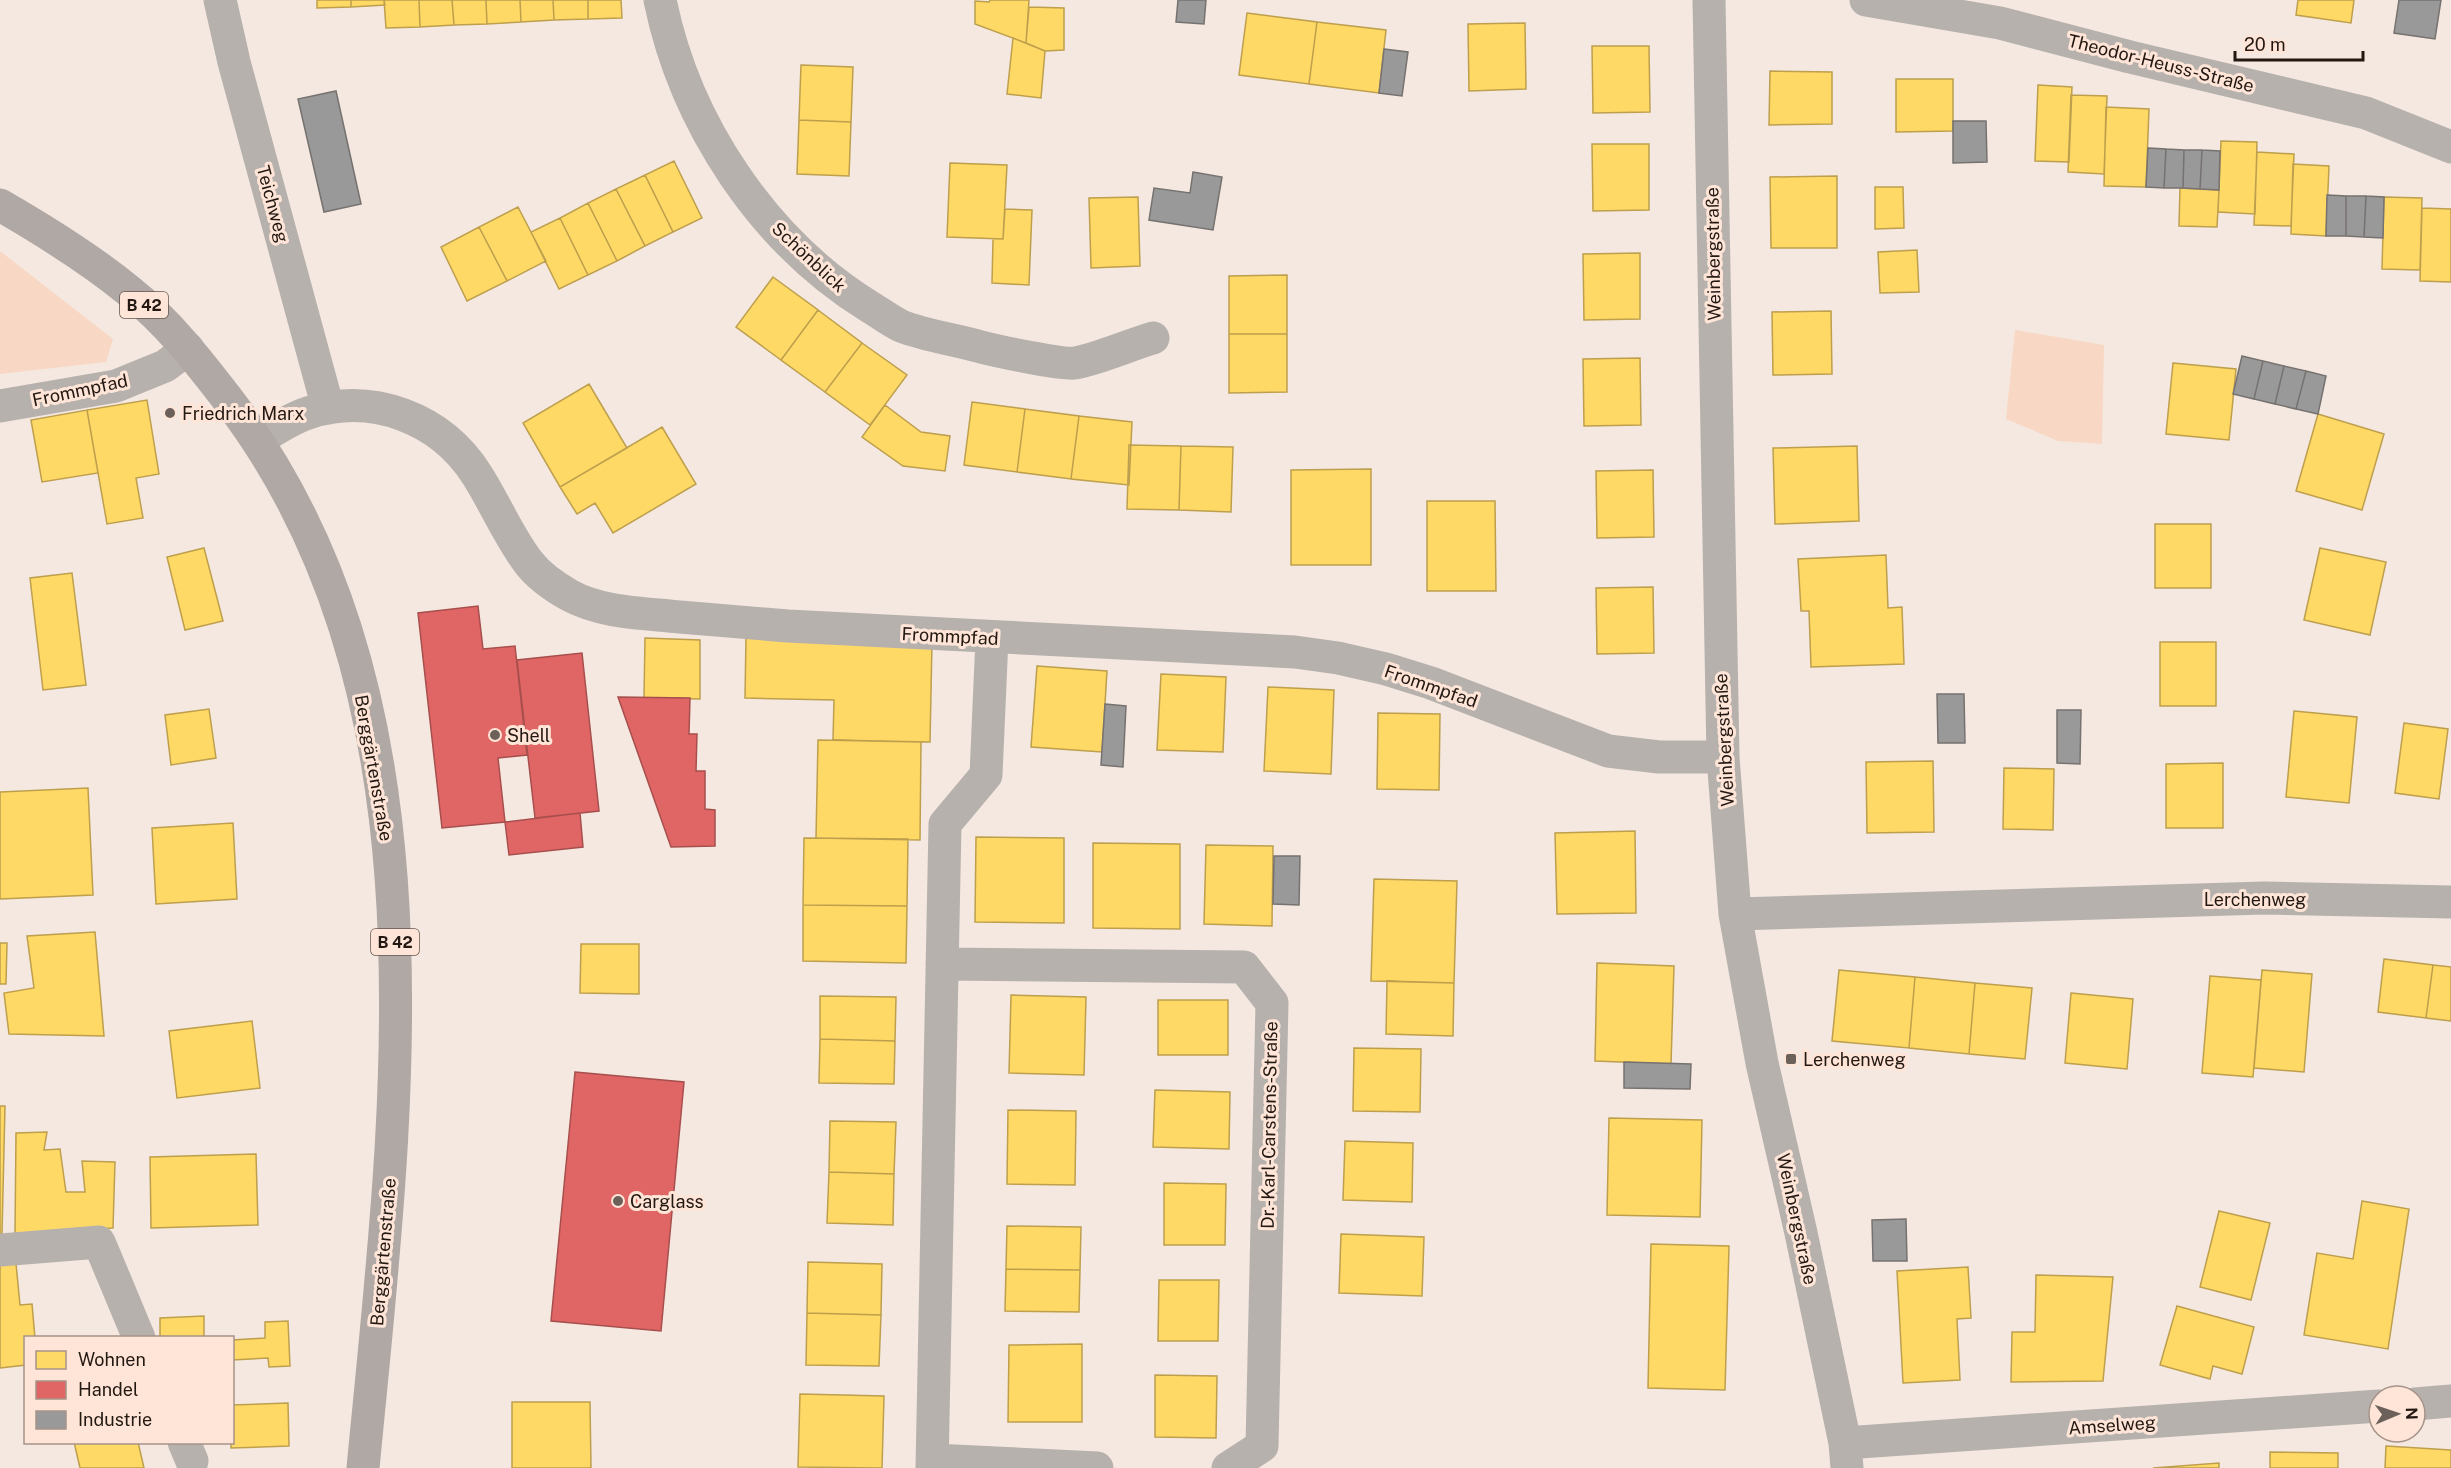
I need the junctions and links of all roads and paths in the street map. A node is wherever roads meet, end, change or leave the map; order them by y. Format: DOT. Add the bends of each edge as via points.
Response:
graph roads {
  1 [pos="220,0"];
  2 [pos="660,0"];
  3 [pos="1709,0"];
  4 [pos="1866,0"];
  5 [pos="2451,147"];
  6 [pos="0,206"];
  7 [pos="1153,338"];
  8 [pos="188,349"];
  9 [pos="0,406"];
  10 [pos="328,408"];
  11 [pos="258,440"];
  12 [pos="993,638"];
  13 [pos="1723,757"];
  14 [pos="2451,903"];
  15 [pos="1735,914"];
  16 [pos="942,964"];
  17 [pos="0,1250"];
  18 [pos="138,1336"];
  19 [pos="2451,1401"];
  20 [pos="2427,1403"];
  21 [pos="2367,1407"];
  22 [pos="1846,1456"];
  23 [pos="933,1464"];
  24 [pos="363,1468"];
  25 [pos="1097,1468"];
  26 [pos="1228,1468"];
  1 -- 10 [label="street, Teichweg"];
  2 -- 7 [label="street, Schönblick" via="667,37 681,75 715,144 748,197 838,287 902,326 990,349 1073,364"];
  3 -- 13 [label="street, Weinbergstraße"];
  4 -- 5 [label="street, Theodor-Heuss-Straße" via="2000,22 2366,113"];
  6 -- 8 [label="main road, Berggärtenstraße / B 42" via="100,268 132,293"];
  8 -- 9 [label="street, Frommpfad" via="165,366 116,386"];
  8 -- 11 [label="main road, Berggärtenstraße / B 42"];
  10 -- 11 [label="street, Frommpfad" via="306,414"];
  10 -- 12 [label="street, Frommpfad" via="380,408 435,429 475,472 529,564 572,596 604,608 751,623"];
  11 -- 24 [label="main road, Berggärtenstraße / B 42" via="298,511 344,622 380,781 394,904 396,1029 388,1211"];
  12 -- 13 [label="street, Frommpfad" via="1295,652 1338,658 1431,683 1608,751 1659,757"];
  12 -- 16 [label="street" via="986,775 945,824"];
  13 -- 15 [label="street, Weinbergstraße"];
  14 -- 15 [label="street, Lerchenweg" via="2264,898"];
  15 -- 22 [label="street, Weinbergstraße" via="1762,1063"];
  16 -- 23 [label="street"];
  16 -- 26 [label="street, Dr.-Karl-Carstens-Straße" via="1244,967 1272,1003 1262,1446"];
  17 -- 18 [label="street" via="99,1242"];
  19 -- 20 [label="street"];
  21 -- 22 [label="street, Amselweg"];
  23 -- 25 [label="street"];
}
